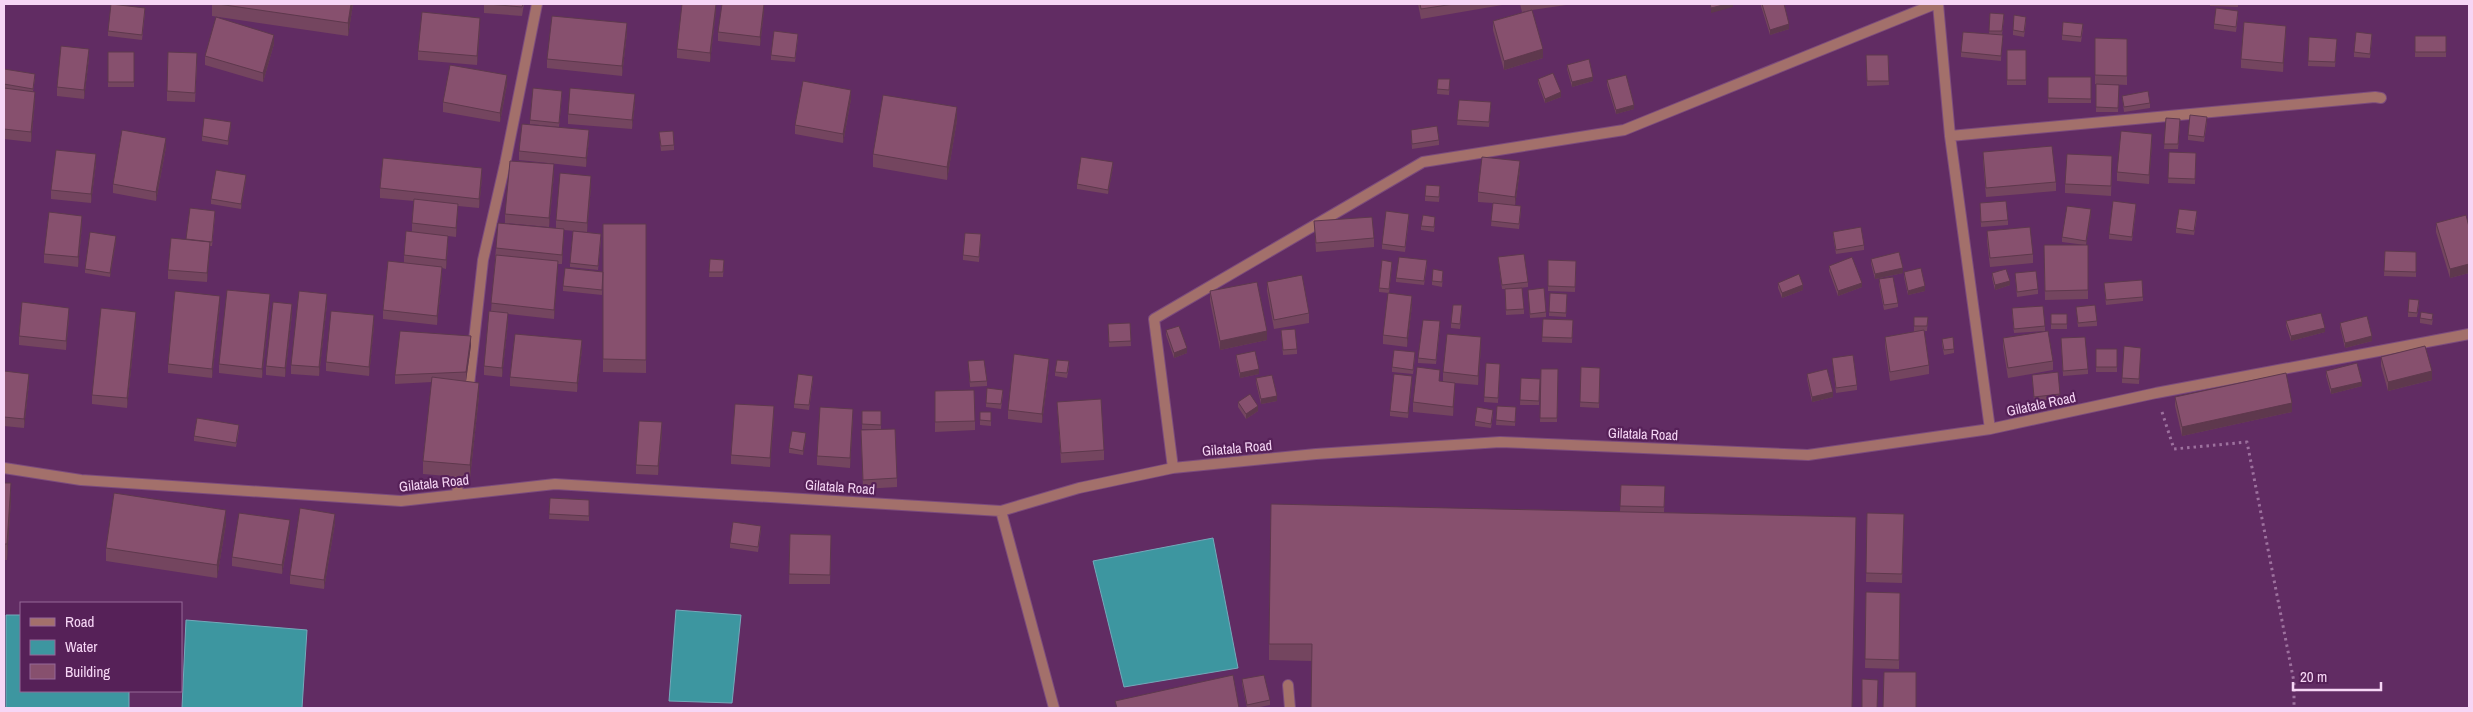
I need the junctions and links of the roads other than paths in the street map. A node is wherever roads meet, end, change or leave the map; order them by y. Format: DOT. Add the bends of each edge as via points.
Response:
graph roads {
  1 [pos="537,4"];
  2 [pos="1937,4"];
  3 [pos="2381,98"];
  4 [pos="1950,136"];
  5 [pos="2469,334"];
  6 [pos="466,407"];
  7 [pos="1990,429"];
  8 [pos="461,455"];
  9 [pos="4,468"];
  10 [pos="1173,468"];
  11 [pos="456,494"];
  12 [pos="1001,511"];
  13 [pos="1288,685"];
  14 [pos="1054,708"];
  15 [pos="1290,708"];
  1 -- 6 [label="street" via="483,260"];
  2 -- 4 [label="street"];
  2 -- 10 [label="street" via="1624,130 1424,162 1154,319"];
  3 -- 4 [label="street"];
  4 -- 7 [label="street"];
  5 -- 7 [label="street, Gilatala Road" via="2156,393"];
  7 -- 10 [label="street, Gilatala Road" via="1808,455 1500,442 1316,454"];
  8 -- 11 [label="street"];
  9 -- 11 [label="street, Gilatala Road" via="81,480 401,501"];
  10 -- 12 [label="street, Gilatala Road" via="1079,488"];
  11 -- 12 [label="street, Gilatala Road" via="555,484"];
  12 -- 14 [label="street"];
  13 -- 15 [label="street"];
}
